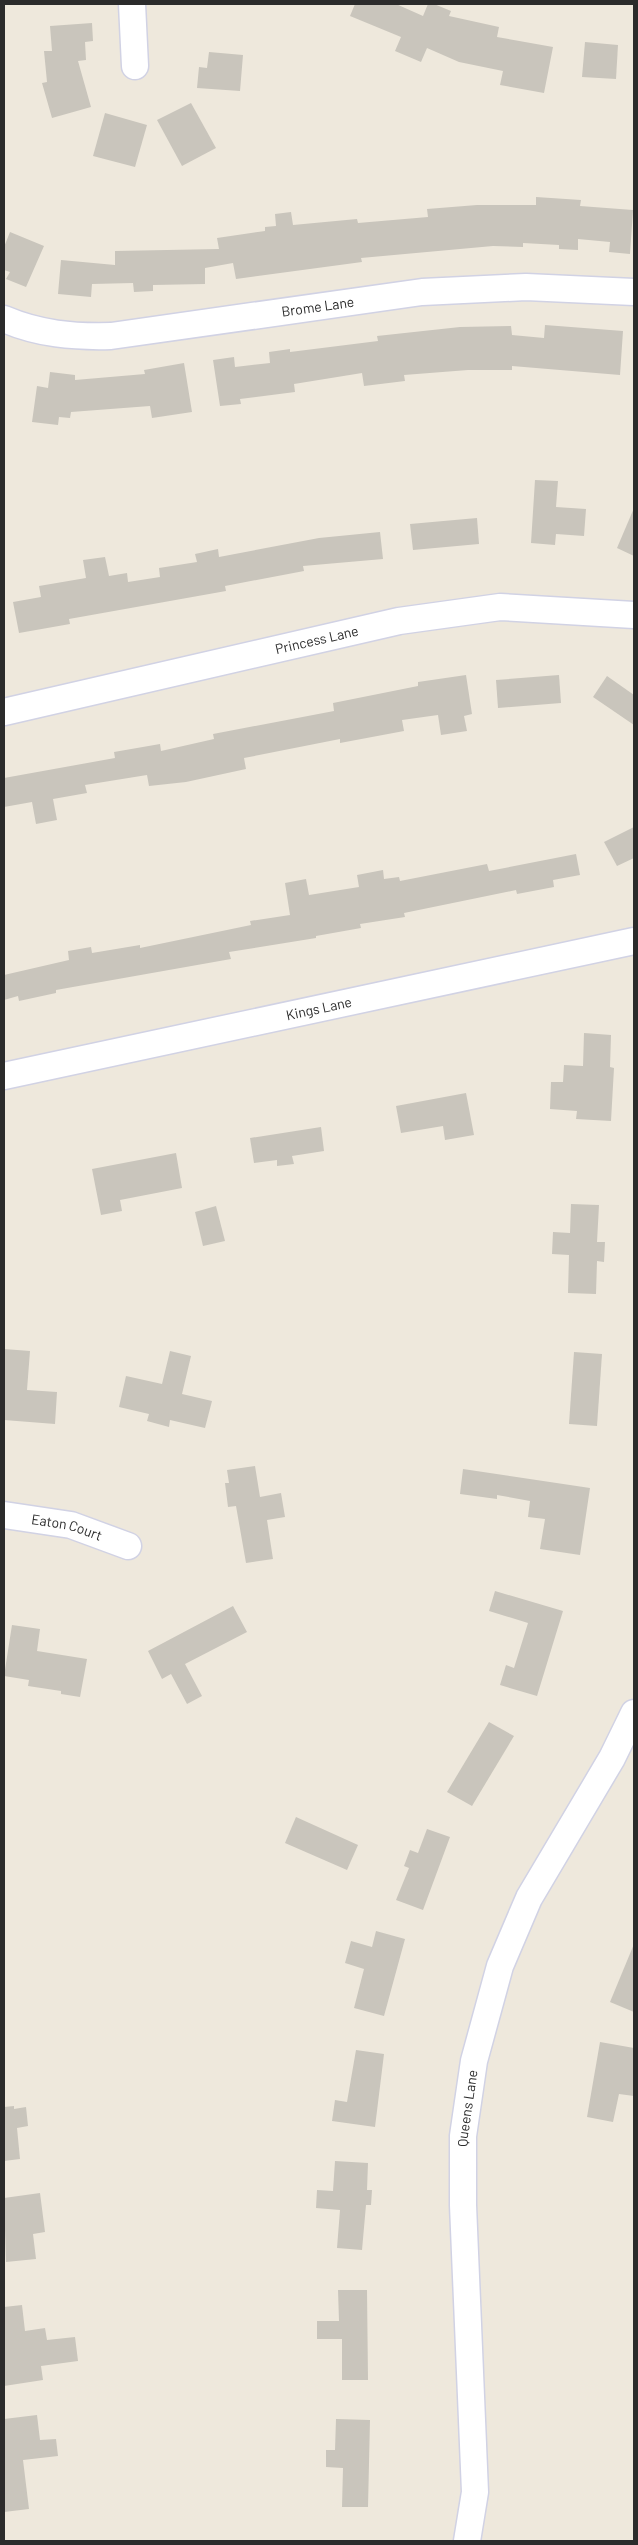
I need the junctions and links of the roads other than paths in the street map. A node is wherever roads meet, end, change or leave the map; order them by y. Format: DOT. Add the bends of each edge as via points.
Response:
graph roads {
  1 [pos="132,4"];
  2 [pos="135,66"];
  3 [pos="634,292"];
  4 [pos="4,319"];
  5 [pos="634,615"];
  6 [pos="4,712"];
  7 [pos="634,941"];
  8 [pos="4,1076"];
  9 [pos="4,1515"];
  10 [pos="128,1546"];
  11 [pos="634,1713"];
  12 [pos="467,2541"];
  1 -- 2 [label="street"];
  3 -- 4 [label="street, Brome Lane" via="526,287 422,292 111,336 72,337 28,329"];
  5 -- 6 [label="street, Princess Lane" via="500,606 399,620"];
  7 -- 8 [label="street, Kings Lane"];
  9 -- 10 [label="street, Eaton Court" via="71,1525"];
  11 -- 12 [label="street, Queens Lane" via="612,1758 530,1898 500,1966 474,2062 463,2136 475,2492"];
}
